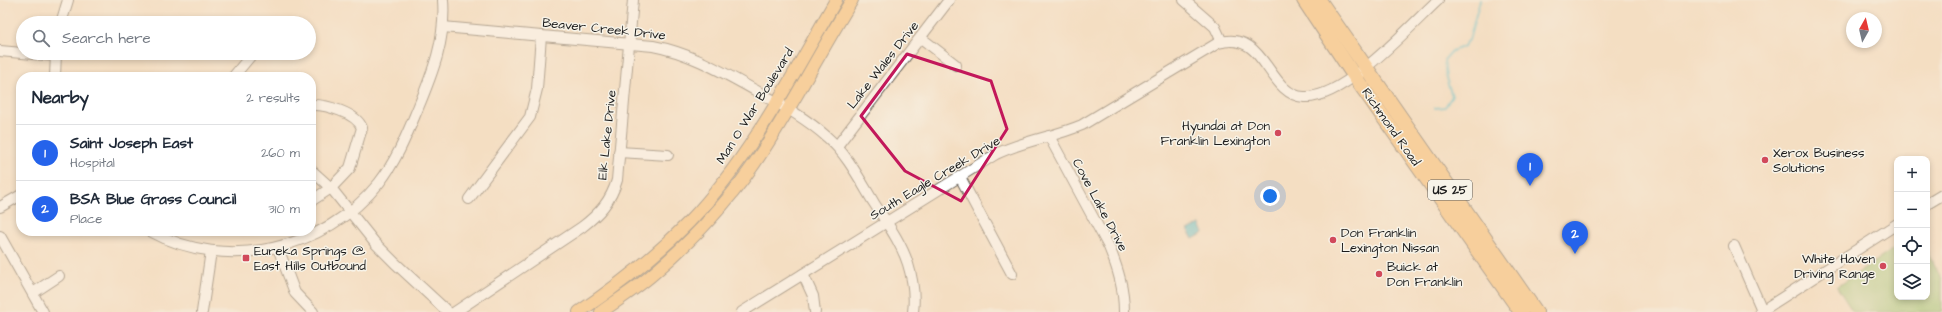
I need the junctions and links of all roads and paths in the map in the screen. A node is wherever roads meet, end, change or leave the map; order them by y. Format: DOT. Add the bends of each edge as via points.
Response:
graph roads {
  1 [pos="68,0"];
  2 [pos="443,0"];
  3 [pos="633,0"];
  4 [pos="836,0"];
  5 [pos="852,0"];
  6 [pos="949,0"];
  7 [pos="1184,0"];
  8 [pos="1304,0"];
  9 [pos="1319,0"];
  10 [pos="1438,0"];
  11 [pos="63,16"];
  12 [pos="443,27"];
  13 [pos="541,36"];
  14 [pos="921,38"];
  15 [pos="1222,42"];
  16 [pos="629,44"];
  17 [pos="0,51"];
  18 [pos="16,52"];
  19 [pos="55,60"];
  20 [pos="247,60"];
  21 [pos="956,65"];
  22 [pos="55,72"];
  23 [pos="237,72"];
  24 [pos="1360,73"];
  25 [pos="776,102"];
  26 [pos="316,105"];
  27 [pos="787,109"];
  28 [pos="1049,136"];
  29 [pos="837,146"];
  30 [pos="619,152"];
  31 [pos="668,155"];
  32 [pos="316,174"];
  33 [pos="960,177"];
  34 [pos="331,188"];
  35 [pos="1942,195"];
  36 [pos="16,198"];
  37 [pos="316,198"];
  38 [pos="469,199"];
  39 [pos="1930,202"];
  40 [pos="0,207"];
  41 [pos="351,212"];
  42 [pos="886,222"];
  43 [pos="1894,226"];
  44 [pos="316,233"];
  45 [pos="0,236"];
  46 [pos="162,236"];
  47 [pos="309,236"];
  48 [pos="1734,246"];
  49 [pos="278,248"];
  50 [pos="211,251"];
  51 [pos="803,274"];
  52 [pos="1012,274"];
  53 [pos="59,276"];
  54 [pos="32,293"];
  55 [pos="1761,311"];
  56 [pos="42,312"];
  57 [pos="202,312"];
  58 [pos="312,312"];
  59 [pos="448,312"];
  60 [pos="455,312"];
  61 [pos="579,312"];
  62 [pos="601,312"];
  63 [pos="742,312"];
  64 [pos="815,312"];
  65 [pos="913,312"];
  66 [pos="1124,312"];
  67 [pos="1521,312"];
  68 [pos="1536,312"];
  1 -- 11 [label="street"];
  2 -- 12 [label="street"];
  3 -- 16 [label="street, Elk Lake Drive"];
  4 -- 25 [label="main road, Man O War Boulevard"];
  5 -- 27 [label="main road"];
  6 -- 14 [label="street, Lake Wales Drive"];
  7 -- 15 [label="street" via="1215,27"];
  8 -- 24 [label="highway, Richmond Road / US 25"];
  9 -- 24 [label="highway, Richmond Road / US 25"];
  10 -- 24 [label="street"];
  12 -- 13 [label="street, Beaver Creek Drive"];
  12 -- 41 [label="street" via="434,69 398,154 380,182"];
  13 -- 16 [label="street, Beaver Creek Drive"];
  13 -- 38 [label="street" via="537,88 530,117"];
  14 -- 21 [label="street"];
  14 -- 29 [label="street, Lake Wales Drive"];
  15 -- 24 [label="street, South Eagle Creek Drive" via="1233,40 1254,50 1282,85 1305,98 1319,95"];
  15 -- 28 [label="street, South Eagle Creek Drive" via="1082,125"];
  16 -- 25 [label="street, Beaver Creek Drive" via="670,49 698,58"];
  16 -- 30 [label="street, Elk Lake Drive"];
  17 -- 18 [label="street"];
  19 -- 22 [label="street"];
  20 -- 23 [label="street"];
  24 -- 67 [label="highway, Richmond Road / US 25"];
  24 -- 68 [label="highway, Richmond Road / US 25"];
  25 -- 27 [label="street, Beaver Creek Drive"];
  25 -- 61 [label="main road, Man O War Boulevard" via="731,172 690,222 628,278"];
  26 -- 34 [label="street" via="337,109 355,118 362,128 350,168"];
  27 -- 29 [label="street, Beaver Creek Drive" via="819,130"];
  27 -- 62 [label="main road" via="762,152 733,191 697,232 652,275"];
  28 -- 33 [label="street, South Eagle Creek Drive" via="1010,147"];
  28 -- 66 [label="street, Cove Lake Drive" via="1116,262 1122,281"];
  29 -- 42 [label="street, Beaver Creek Drive"];
  30 -- 31 [label="street"];
  30 -- 60 [label="street, Elk Lake Drive" via="615,187 594,218"];
  32 -- 34 [label="street"];
  33 -- 42 [label="street, South Eagle Creek Drive"];
  33 -- 52 [label="street"];
  34 -- 37 [label="street"];
  34 -- 41 [label="street"];
  35 -- 39 [label="street"];
  36 -- 40 [label="street"];
  41 -- 44 [label="street"];
  41 -- 59 [label="street" via="375,243"];
  42 -- 51 [label="street, South Eagle Creek Drive"];
  42 -- 65 [label="street, Beaver Creek Drive" via="908,263 914,289"];
  43 -- 55 [label="street"];
  45 -- 54 [label="street"];
  46 -- 50 [label="street" via="184,245"];
  47 -- 49 [label="street"];
  48 -- 55 [label="street"];
  49 -- 50 [label="street" via="246,252"];
  49 -- 58 [label="street" via="292,287"];
  50 -- 57 [label="street"];
  51 -- 63 [label="street, South Eagle Creek Drive"];
  51 -- 64 [label="street"];
  53 -- 54 [label="street"];
  54 -- 56 [label="street"];
}
